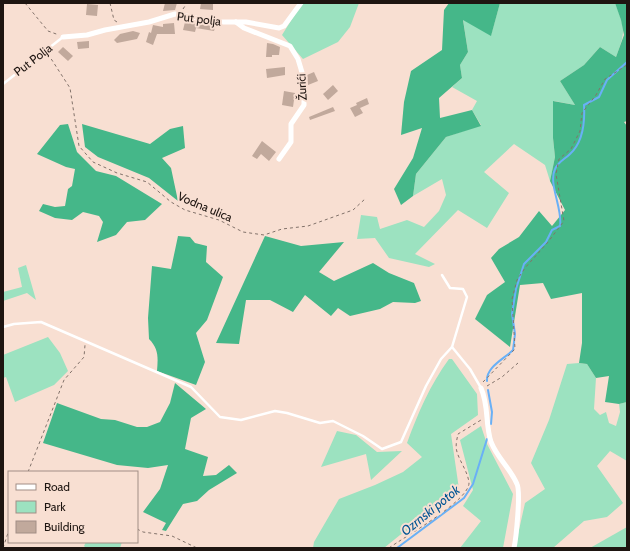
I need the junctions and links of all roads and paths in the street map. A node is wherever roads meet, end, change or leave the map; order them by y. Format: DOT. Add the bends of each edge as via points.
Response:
graph roads {
  1 [pos="25,3"];
  2 [pos="110,3"];
  3 [pos="301,3"];
  4 [pos="236,22"];
  5 [pos="124,27"];
  6 [pos="63,37"];
  7 [pos="46,51"];
  8 [pos="627,65"];
  9 [pos="3,84"];
  10 [pos="279,159"];
  11 [pos="365,199"];
  12 [pos="442,275"];
  13 [pos="3,327"];
  14 [pos="85,343"];
  15 [pos="452,347"];
  16 [pos="518,363"];
  17 [pos="480,386"];
  18 [pos="488,416"];
  19 [pos="28,471"];
  20 [pos="138,530"];
  21 [pos="8,533"];
  22 [pos="3,548"];
  23 [pos="197,548"];
  24 [pos="389,548"];
  25 [pos="514,548"];
  1 -- 6 [label="path" via="48,31"];
  2 -- 5 [label="path" via="114,20"];
  3 -- 4 [label="street, Put polja" via="280,28"];
  4 -- 5 [label="street, Put polja" via="219,22 176,14"];
  4 -- 10 [label="street, Žurići" via="244,28 290,46 298,59 304,79 304,105 291,124 291,142"];
  5 -- 6 [label="street, Put polja"];
  6 -- 7 [label="lane, Put Polja"];
  7 -- 9 [label="lane, Put Polja"];
  7 -- 11 [label="path, Vodna ulica" via="70,88 79,146 93,162 147,182 185,210 219,220 243,232 264,235 282,229 308,226 353,210"];
  8 -- 17 [label="path" via="605,78 582,113 580,131 571,149 559,159 556,174 564,221 517,280 512,299 515,349"];
  12 -- 15 [label="lane" via="450,288 463,289 468,298"];
  13 -- 14 [label="lane" via="41,322"];
  14 -- 15 [label="lane" via="190,387 220,417 241,420 275,411 287,412 320,423 333,421 382,449 401,442 426,386 441,359"];
  14 -- 19 [label="path" via="84,357 64,380"];
  15 -- 17 [label="lane"];
  16 -- 17 [label="path" via="490,385"];
  17 -- 18 [label="street" via="487,402"];
  18 -- 24 [label="path" via="458,434 456,450 469,484 466,491 426,524"];
  18 -- 25 [label="street" via="488,428 496,452 518,485"];
  20 -- 23 [label="path" via="172,536"];
  21 -- 22 [label="path"];
}
